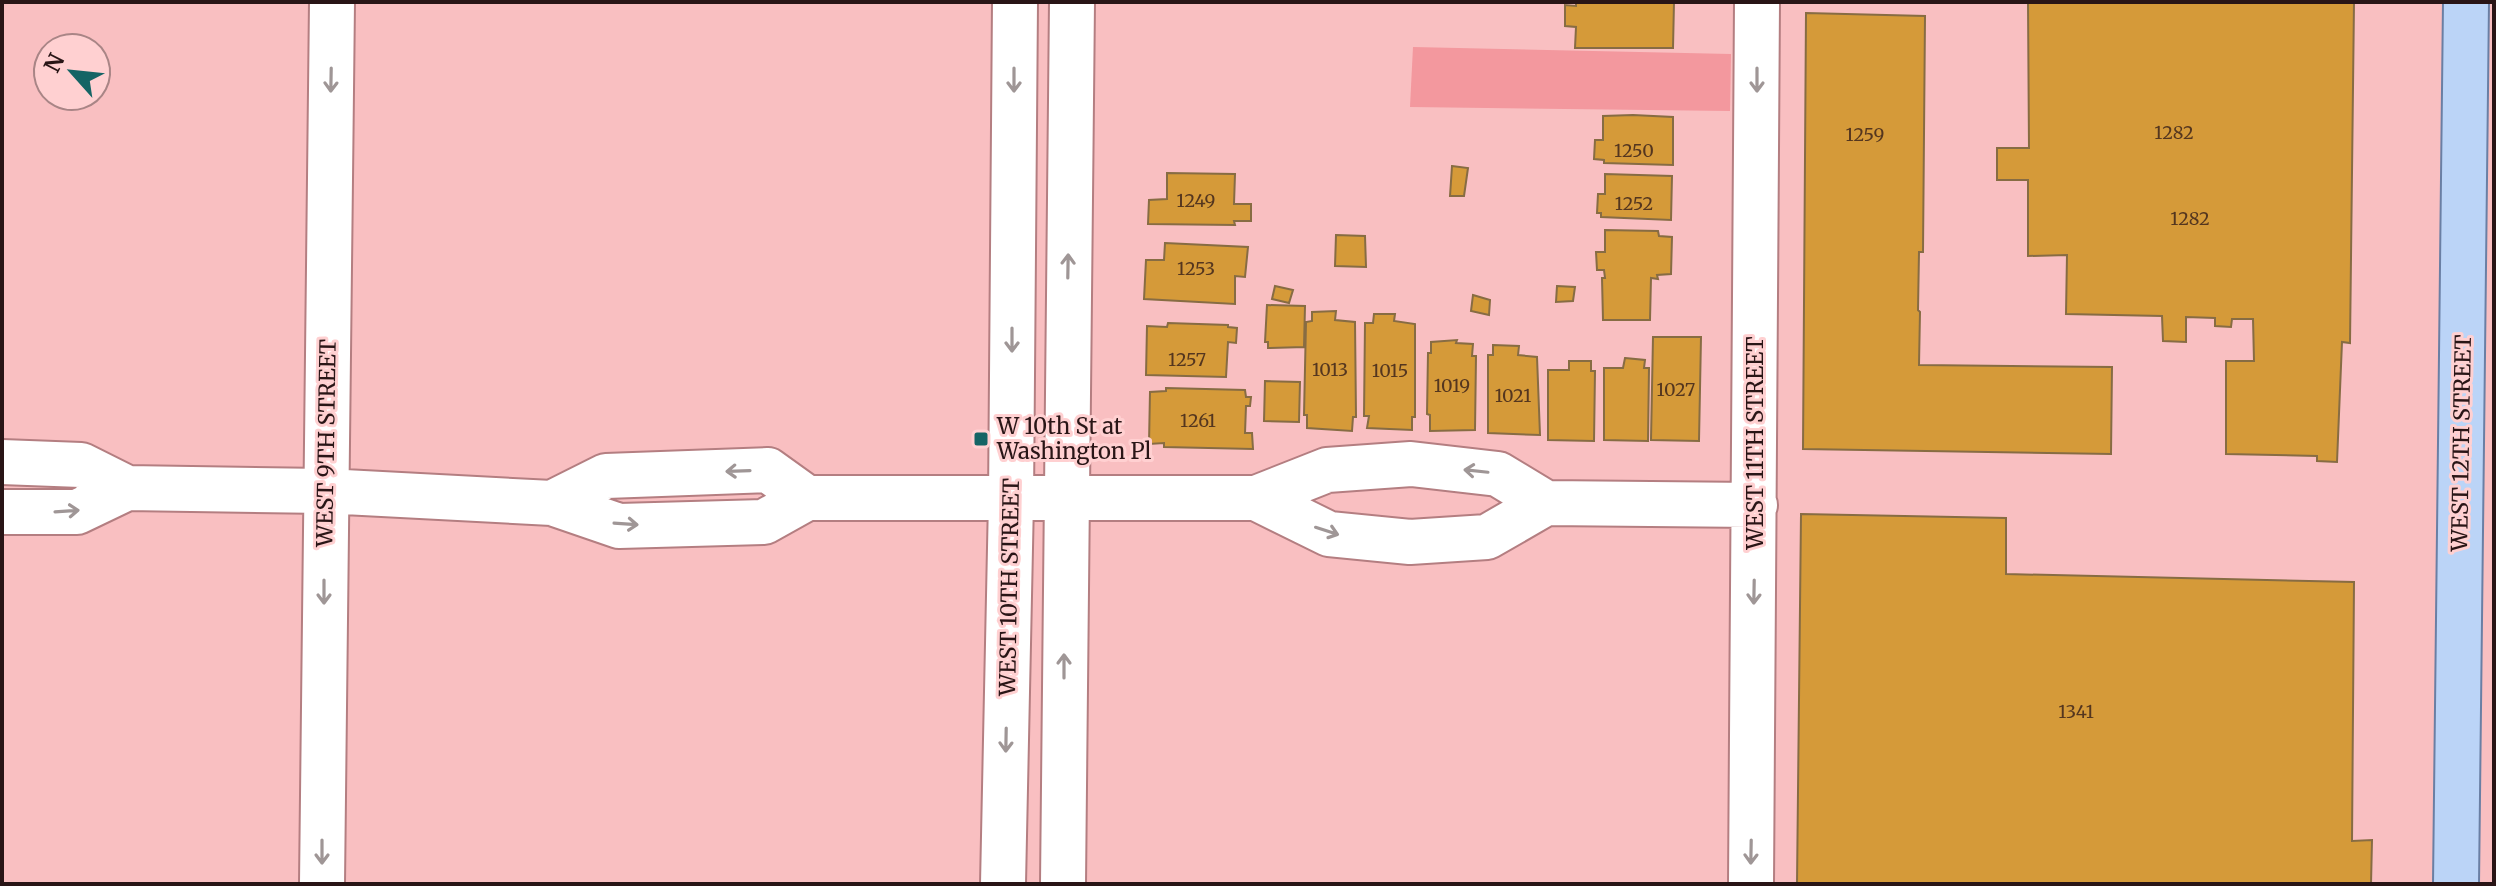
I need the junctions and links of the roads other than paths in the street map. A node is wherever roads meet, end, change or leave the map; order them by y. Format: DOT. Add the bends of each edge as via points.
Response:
graph roads {
  1 [pos="332,2"];
  2 [pos="1015,2"];
  3 [pos="1072,2"];
  4 [pos="1757,2"];
  5 [pos="2466,2"];
  6 [pos="2,462"];
  7 [pos="127,488"];
  8 [pos="325,491"];
  9 [pos="1256,498"];
  10 [pos="1011,500"];
  11 [pos="1065,500"];
  12 [pos="1546,503"];
  13 [pos="1755,505"];
  14 [pos="2,512"];
  15 [pos="322,884"];
  16 [pos="1003,884"];
  17 [pos="1063,884"];
  18 [pos="1751,884"];
  19 [pos="2456,884"];
  1 -- 8 [label="street, WEST 9TH STREET, one-way"];
  2 -- 10 [label="street, WEST 10TH STREET, one-way"];
  11 -- 3 [label="street, one-way"];
  4 -- 13 [label="street, WEST 11TH STREET, one-way"];
  5 -- 19 [label="main road, WEST 12TH STREET"];
  6 -- 7 [label="street" via="81,465"];
  7 -- 8 [label="street"];
  14 -- 7 [label="street, one-way" via="77,512"];
  8 -- 10 [label="street" via="552,503 606,476 768,470 807,498"];
  8 -- 15 [label="street, WEST 9TH STREET, one-way"];
  9 -- 11 [label="street"];
  12 -- 9 [label="street, one-way" via="1498,474 1411,464 1327,470"];
  9 -- 12 [label="street, one-way" via="1329,534 1410,542 1487,537"];
  10 -- 11 [label="street"];
  10 -- 16 [label="street, WEST 10TH STREET, one-way"];
  17 -- 11 [label="street, one-way"];
  12 -- 13 [label="street"];
  13 -- 18 [label="street, WEST 11TH STREET, one-way"];
}
